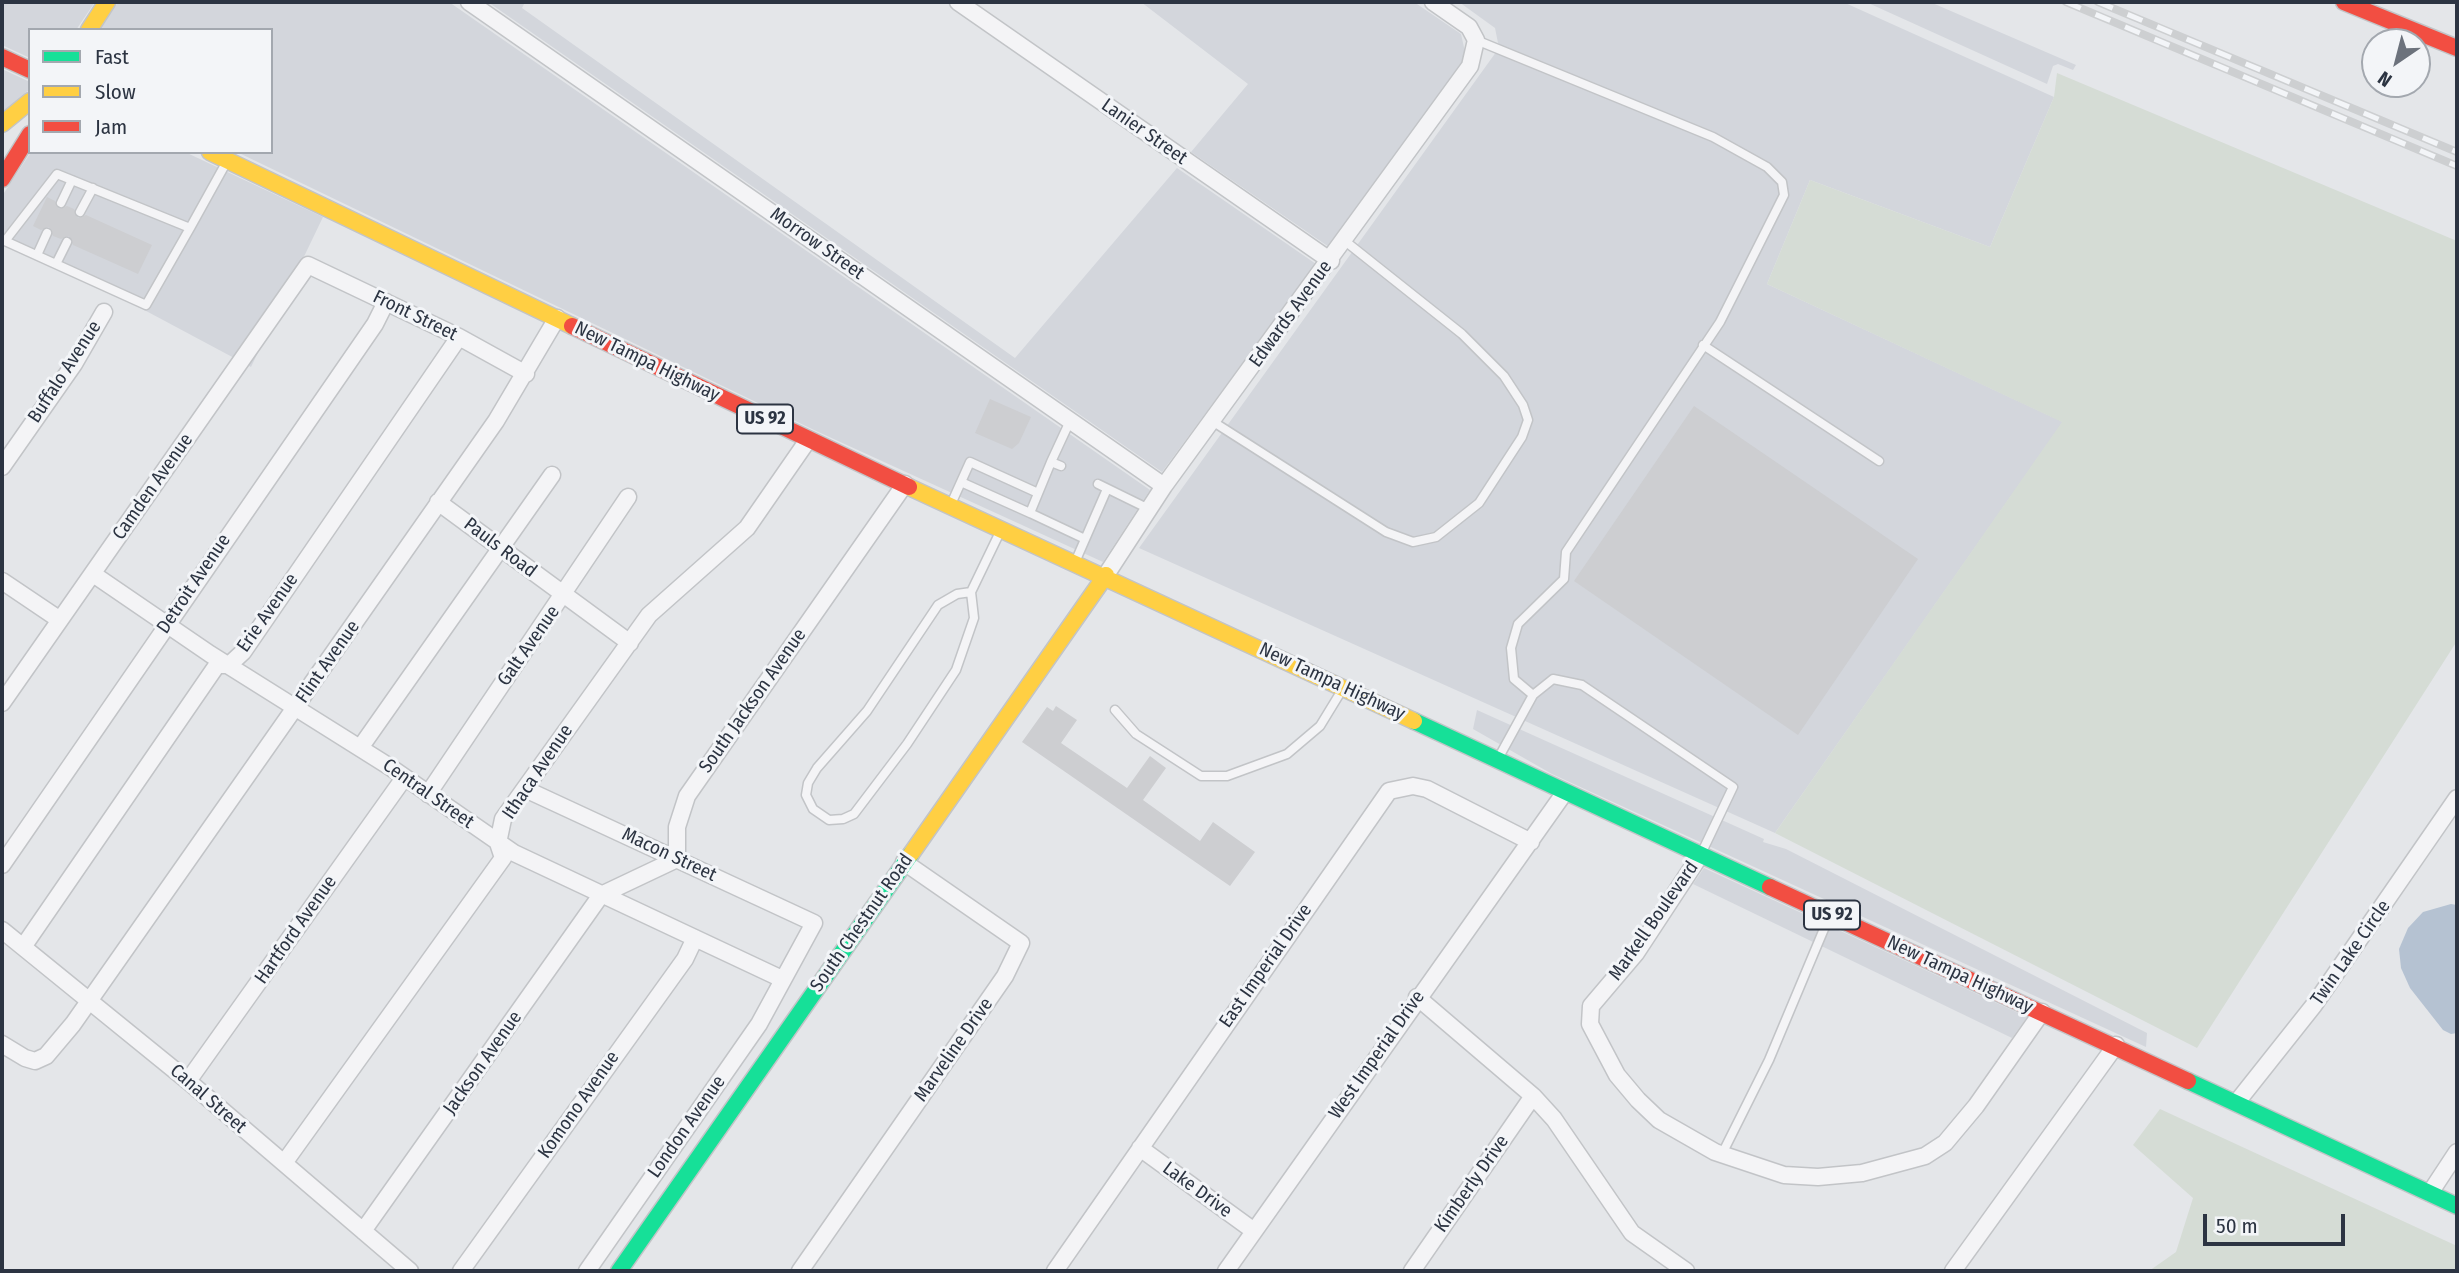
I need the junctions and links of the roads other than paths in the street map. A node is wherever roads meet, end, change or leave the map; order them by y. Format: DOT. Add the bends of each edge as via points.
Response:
graph roads {
  1 [pos="107,2"];
  2 [pos="469,2"];
  3 [pos="958,2"];
  4 [pos="1433,2"];
  5 [pos="2344,2"];
  6 [pos="90,28"];
  7 [pos="1476,46"];
  8 [pos="2457,48"];
  9 [pos="2,57"];
  10 [pos="28,69"];
  11 [pos="28,103"];
  12 [pos="2,124"];
  13 [pos="28,137"];
  14 [pos="214,154"];
  15 [pos="227,160"];
  16 [pos="2,179"];
  17 [pos="72,180"];
  18 [pos="93,188"];
  19 [pos="61,203"];
  20 [pos="80,212"];
  21 [pos="190,228"];
  22 [pos="47,233"];
  23 [pos="4,240"];
  24 [pos="1345,241"];
  25 [pos="67,242"];
  26 [pos="37,255"];
  27 [pos="1331,261"];
  28 [pos="56,264"];
  29 [pos="304,271"];
  30 [pos="386,302"];
  31 [pos="104,312"];
  32 [pos="557,318"];
  33 [pos="459,337"];
  34 [pos="1703,345"];
  35 [pos="526,374"];
  36 [pos="1070,421"];
  37 [pos="1212,421"];
  38 [pos="808,440"];
  39 [pos="1879,461"];
  40 [pos="1051,462"];
  41 [pos="1061,466"];
  42 [pos="2,467"];
  43 [pos="552,475"];
  44 [pos="961,482"];
  45 [pos="905,484"];
  46 [pos="1098,484"];
  47 [pos="1164,486"];
  48 [pos="1107,489"];
  49 [pos="1038,493"];
  50 [pos="628,497"];
  51 [pos="438,502"];
  52 [pos="951,505"];
  53 [pos="1149,509"];
  54 [pos="1030,513"];
  55 [pos="1002,528"];
  56 [pos="1085,539"];
  57 [pos="500,548"];
  58 [pos="1075,561"];
  59 [pos="93,574"];
  60 [pos="1106,575"];
  61 [pos="2,581"];
  62 [pos="971,592"];
  63 [pos="563,596"];
  64 [pos="60,620"];
  65 [pos="166,625"];
  66 [pos="630,643"];
  67 [pos="229,665"];
  68 [pos="1343,687"];
  69 [pos="1533,695"];
  70 [pos="2,703"];
  71 [pos="295,708"];
  72 [pos="1115,710"];
  73 [pos="360,748"];
  74 [pos="1498,761"];
  75 [pos="404,778"];
  76 [pos="525,789"];
  77 [pos="1564,792"];
  78 [pos="428,794"];
  79 [pos="2457,798"];
  80 [pos="1531,842"];
  81 [pos="498,843"];
  82 [pos="1701,854"];
  83 [pos="677,859"];
  84 [pos="904,862"];
  85 [pos="2,865"];
  86 [pos="601,895"];
  87 [pos="1830,914"];
  88 [pos="814,923"];
  89 [pos="2,930"];
  90 [pos="695,938"];
  91 [pos="23,947"];
  92 [pos="782,979"];
  93 [pos="1417,997"];
  94 [pos="91,1001"];
  95 [pos="2042,1012"];
  96 [pos="2,1044"];
  97 [pos="2116,1045"];
  98 [pos="188,1081"];
  99 [pos="1533,1096"];
  100 [pos="2238,1102"];
  101 [pos="1140,1148"];
  102 [pos="2457,1152"];
  103 [pos="1721,1154"];
  104 [pos="284,1163"];
  105 [pos="2430,1193"];
  106 [pos="2457,1206"];
  107 [pos="363,1231"];
  108 [pos="1254,1231"];
  109 [pos="410,1271"];
  110 [pos="461,1271"];
  111 [pos="587,1271"];
  112 [pos="619,1271"];
  113 [pos="800,1271"];
  114 [pos="1055,1271"];
  115 [pos="1226,1271"];
  116 [pos="1412,1271"];
  117 [pos="1686,1271"];
  118 [pos="1953,1271"];
  1 -- 6 [label="main road"];
  2 -- 36 [label="street, Morrow Street"];
  3 -- 27 [label="street, Lanier Street"];
  4 -- 7 [label="street" via="1469,27"];
  5 -- 8 [label="main road"];
  7 -- 24 [label="street, Edwards Avenue" via="1471,66"];
  7 -- 34 [label="lane" via="1713,137 1767,167 1782,182 1783,195 1720,322"];
  9 -- 10 [label="main road"];
  11 -- 12 [label="main road"];
  13 -- 16 [label="main road"];
  14 -- 15 [label="main road, New Tampa Highway / US 92"];
  15 -- 21 [label="lane"];
  15 -- 32 [label="main road, New Tampa Highway / US 92"];
  17 -- 18 [label="lane"];
  17 -- 19 [label="lane"];
  17 -- 23 [label="lane" via="57,174"];
  18 -- 20 [label="lane"];
  18 -- 21 [label="lane"];
  21 -- 28 [label="lane" via="146,305"];
  22 -- 26 [label="lane"];
  23 -- 26 [label="lane"];
  24 -- 27 [label="street, Edwards Avenue"];
  24 -- 37 [label="lane" via="1462,334 1504,376 1523,405 1528,421 1522,438 1479,503 1436,537 1413,542 1386,532"];
  25 -- 28 [label="lane"];
  26 -- 28 [label="lane"];
  27 -- 37 [label="street, Edwards Avenue"];
  29 -- 30 [label="street, Front Street" via="308,265"];
  29 -- 59 [label="street, Camden Avenue"];
  30 -- 33 [label="street, Front Street"];
  30 -- 65 [label="street, Detroit Avenue"];
  31 -- 42 [label="street, Buffalo Avenue" via="74,364"];
  32 -- 35 [label="street, Flint Avenue"];
  32 -- 38 [label="main road, New Tampa Highway / US 92"];
  33 -- 35 [label="street, Front Street"];
  33 -- 67 [label="street, Erie Avenue" via="243,652"];
  34 -- 39 [label="lane"];
  34 -- 69 [label="lane" via="1566,552 1564,579 1518,624 1511,648 1514,679"];
  35 -- 51 [label="street, Flint Avenue"];
  36 -- 40 [label="lane"];
  36 -- 47 [label="street, Morrow Street"];
  37 -- 47 [label="street, Edwards Avenue"];
  38 -- 45 [label="main road, New Tampa Highway / US 92"];
  38 -- 66 [label="street, Ithaca Avenue" via="747,527 662,601"];
  40 -- 41 [label="lane"];
  40 -- 49 [label="lane"];
  43 -- 57 [label="street"];
  44 -- 49 [label="lane" via="970,462"];
  44 -- 52 [label="lane"];
  44 -- 54 [label="lane"];
  45 -- 52 [label="main road, New Tampa Highway / US 92"];
  45 -- 83 [label="street, South Jackson Avenue" via="687,796 677,827"];
  46 -- 48 [label="lane"];
  47 -- 53 [label="street, Edwards Avenue"];
  48 -- 53 [label="lane"];
  48 -- 56 [label="lane"];
  49 -- 54 [label="lane"];
  50 -- 63 [label="street, Galt Avenue"];
  51 -- 57 [label="street, Pauls Road"];
  51 -- 71 [label="street, Flint Avenue"];
  52 -- 55 [label="main road, New Tampa Highway / US 92"];
  53 -- 60 [label="street, Edwards Avenue"];
  54 -- 56 [label="lane"];
  55 -- 58 [label="main road, New Tampa Highway / US 92"];
  55 -- 62 [label="lane"];
  56 -- 58 [label="lane"];
  57 -- 63 [label="street, Pauls Road"];
  57 -- 73 [label="street"];
  58 -- 60 [label="main road, New Tampa Highway / US 92"];
  59 -- 64 [label="street, Camden Avenue"];
  59 -- 65 [label="street, Central Street"];
  60 -- 68 [label="main road, New Tampa Highway / US 92"];
  60 -- 84 [label="main road, South Chestnut Road"];
  61 -- 64 [label="street"];
  62 -- 62 [label="lane" via="974,618 956,670 854,814 828,820 813,809 806,795 817,768 867,711 938,605"];
  63 -- 66 [label="street, Pauls Road"];
  63 -- 78 [label="street, Galt Avenue"];
  64 -- 70 [label="street, Camden Avenue"];
  65 -- 67 [label="street, Central Street"];
  65 -- 85 [label="street, Detroit Avenue"];
  66 -- 76 [label="street, Ithaca Avenue"];
  67 -- 71 [label="street, Central Street"];
  67 -- 91 [label="street, Erie Avenue" via="217,666"];
  68 -- 72 [label="lane" via="1320,726 1287,754 1227,776 1201,776 1136,734"];
  68 -- 74 [label="main road, New Tampa Highway / US 92"];
  69 -- 74 [label="lane"];
  69 -- 82 [label="lane" via="1553,679 1582,685 1733,788"];
  71 -- 73 [label="street, Central Street"];
  71 -- 94 [label="street, Flint Avenue"];
  73 -- 75 [label="street, Central Street"];
  74 -- 77 [label="main road, New Tampa Highway / US 92"];
  75 -- 78 [label="street, Central Street"];
  75 -- 98 [label="street, Hartford Avenue"];
  76 -- 81 [label="street, Ithaca Avenue" via="503,819"];
  76 -- 83 [label="street, Macon Street"];
  77 -- 80 [label="street, West Imperial Drive"];
  77 -- 82 [label="main road, New Tampa Highway / US 92"];
  78 -- 81 [label="street, Central Street"];
  79 -- 100 [label="street, Twin Lake Circle" via="2314,1006"];
  80 -- 93 [label="street, West Imperial Drive"];
  80 -- 101 [label="street, East Imperial Drive" via="1427,789 1413,786 1389,791"];
  81 -- 86 [label="street, Central Street"];
  81 -- 104 [label="street, Ithaca Avenue" via="503,858"];
  82 -- 87 [label="main road, New Tampa Highway / US 92"];
  82 -- 103 [label="street, Markell Boulevard" via="1636,953 1591,1006 1590,1024 1616,1075 1638,1100 1680,1133"];
  83 -- 86 [label="street"];
  83 -- 88 [label="street, Macon Street"];
  84 -- 112 [label="main road, South Chestnut Road"];
  84 -- 113 [label="street, Marveline Drive" via="1021,943 1005,976"];
  86 -- 90 [label="street, Central Street"];
  86 -- 107 [label="street, Jackson Avenue"];
  87 -- 95 [label="main road, New Tampa Highway / US 92"];
  87 -- 103 [label="lane" via="1769,1060"];
  88 -- 92 [label="street, London Avenue"];
  89 -- 91 [label="street, Canal Street"];
  90 -- 92 [label="street, Central Street"];
  90 -- 110 [label="street, Komono Avenue" via="685,960"];
  91 -- 94 [label="street, Canal Street"];
  92 -- 111 [label="street, London Avenue" via="759,1024"];
  93 -- 99 [label="street"];
  93 -- 108 [label="street, West Imperial Drive"];
  94 -- 96 [label="street, Flint Avenue" via="46,1056 25,1058"];
  94 -- 98 [label="street, Canal Street"];
  95 -- 97 [label="main road, New Tampa Highway / US 92"];
  95 -- 103 [label="street, Markell Boulevard" via="1976,1106 1936,1151 1862,1173 1818,1177 1784,1175"];
  97 -- 100 [label="main road, New Tampa Highway / US 92"];
  97 -- 118 [label="street"];
  98 -- 104 [label="street, Canal Street"];
  99 -- 116 [label="street, Kimberly Drive"];
  99 -- 117 [label="street" via="1554,1119 1632,1233"];
  100 -- 105 [label="main road, New Tampa Highway / US 92"];
  101 -- 108 [label="street, Lake Drive"];
  101 -- 114 [label="street, East Imperial Drive"];
  102 -- 105 [label="street"];
  104 -- 107 [label="street, Canal Street"];
  105 -- 106 [label="main road, New Tampa Highway / US 92"];
  107 -- 109 [label="street, Canal Street"];
  108 -- 115 [label="street, West Imperial Drive"];
}
